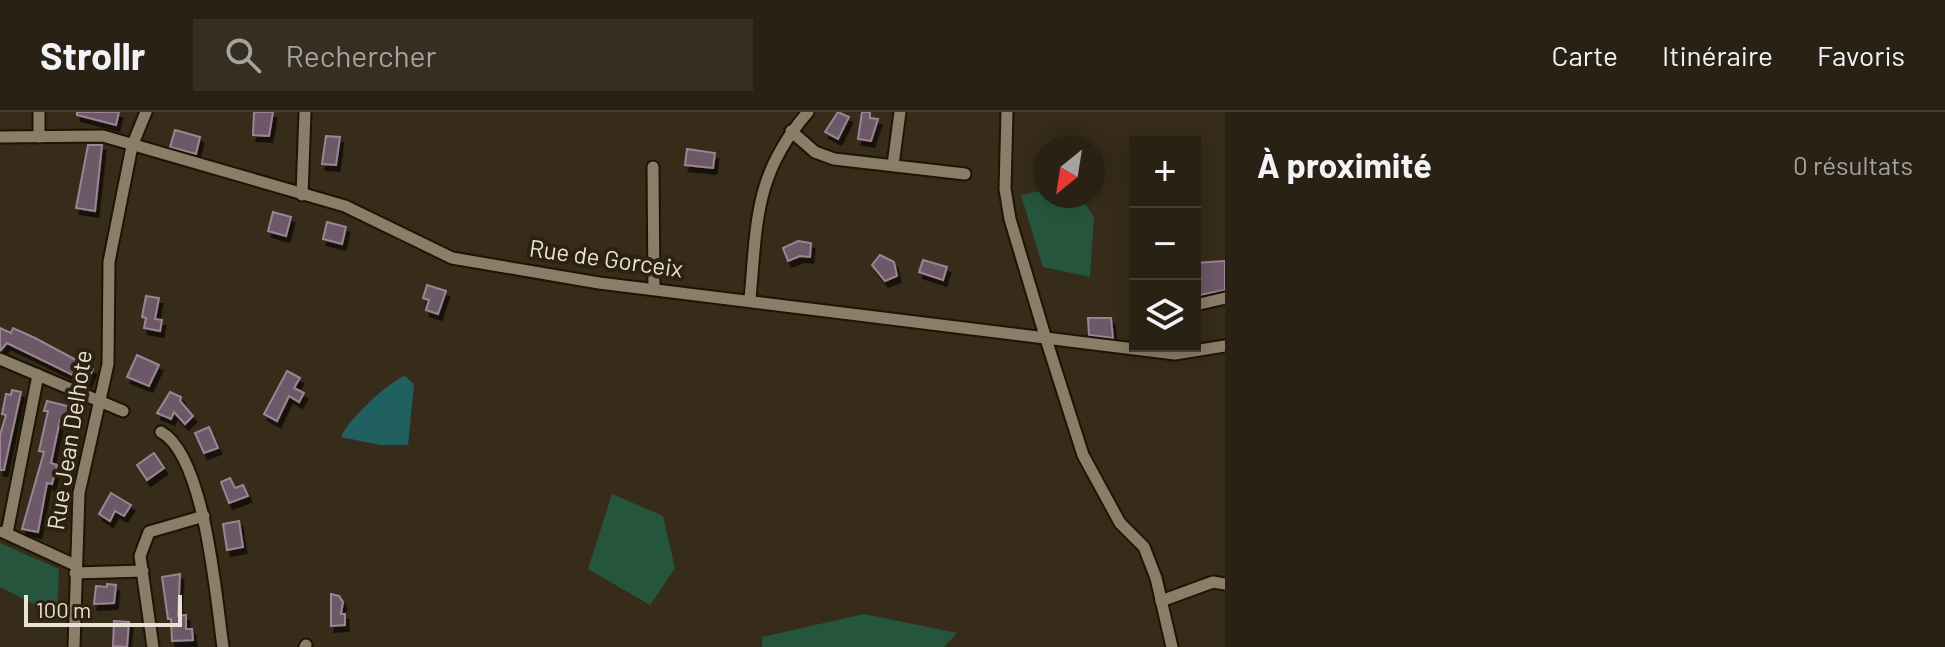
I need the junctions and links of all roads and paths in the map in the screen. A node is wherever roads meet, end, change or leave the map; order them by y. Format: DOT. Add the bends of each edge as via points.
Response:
graph roads {
  1 [pos="39,112"];
  2 [pos="146,112"];
  3 [pos="305,112"];
  4 [pos="808,112"];
  5 [pos="900,112"];
  6 [pos="1007,112"];
  7 [pos="791,131"];
  8 [pos="0,137"];
  9 [pos="39,137"];
  10 [pos="132,146"];
  11 [pos="893,165"];
  12 [pos="653,167"];
  13 [pos="965,174"];
  14 [pos="302,195"];
  15 [pos="654,289"];
  16 [pos="1225,298"];
  17 [pos="750,299"];
  18 [pos="1201,304"];
  19 [pos="1046,339"];
  20 [pos="1225,346"];
  21 [pos="1129,347"];
  22 [pos="1201,350"];
  23 [pos="1164,352"];
  24 [pos="1188,352"];
  25 [pos="0,359"];
  26 [pos="38,375"];
  27 [pos="99,403"];
  28 [pos="123,411"];
  29 [pos="161,432"];
  30 [pos="204,516"];
  31 [pos="3,532"];
  32 [pos="75,569"];
  33 [pos="143,571"];
  34 [pos="1225,584"];
  35 [pos="1161,601"];
  36 [pos="74,647"];
  37 [pos="153,647"];
  38 [pos="223,647"];
  39 [pos="1172,647"];
  1 -- 9 [label="street"];
  2 -- 10 [label="street, Rue Jean Delhote"];
  3 -- 14 [label="street"];
  4 -- 7 [label="street"];
  5 -- 11 [label="street"];
  6 -- 19 [label="street" via="1005,189 1010,219"];
  7 -- 11 [label="street" via="815,152 834,159"];
  7 -- 17 [label="street" via="766,176"];
  8 -- 9 [label="street, Rue de Gorceix"];
  9 -- 10 [label="street, Rue de Gorceix" via="103,136"];
  10 -- 14 [label="street, Rue de Gorceix"];
  10 -- 27 [label="street, Rue Jean Delhote" via="109,262 108,364"];
  11 -- 13 [label="street"];
  12 -- 15 [label="street"];
  14 -- 15 [label="street, Rue de Gorceix" via="345,206 452,258"];
  15 -- 17 [label="street, Rue de Gorceix"];
  16 -- 18 [label="street"];
  17 -- 19 [label="street, Rue de Gorceix"];
  19 -- 21 [label="street, Rue de Gorceix"];
  19 -- 35 [label="street" via="1083,455 1120,523 1144,547"];
  20 -- 22 [label="street, Rue de Gorceix"];
  23 -- 24 [label="street, Rue de Gorceix"];
  25 -- 26 [label="street"];
  26 -- 27 [label="street"];
  26 -- 31 [label="street"];
  27 -- 28 [label="street"];
  27 -- 32 [label="street, Rue Jean Delhote" via="79,493"];
  29 -- 30 [label="street" via="184,455"];
  30 -- 33 [label="street" via="149,532 140,556"];
  30 -- 38 [label="street"];
  31 -- 32 [label="street"];
  32 -- 33 [label="street"];
  32 -- 36 [label="street, Rue Jean Delhote"];
  33 -- 37 [label="street"];
  34 -- 35 [label="street" via="1213,582"];
  35 -- 39 [label="street"];
}
